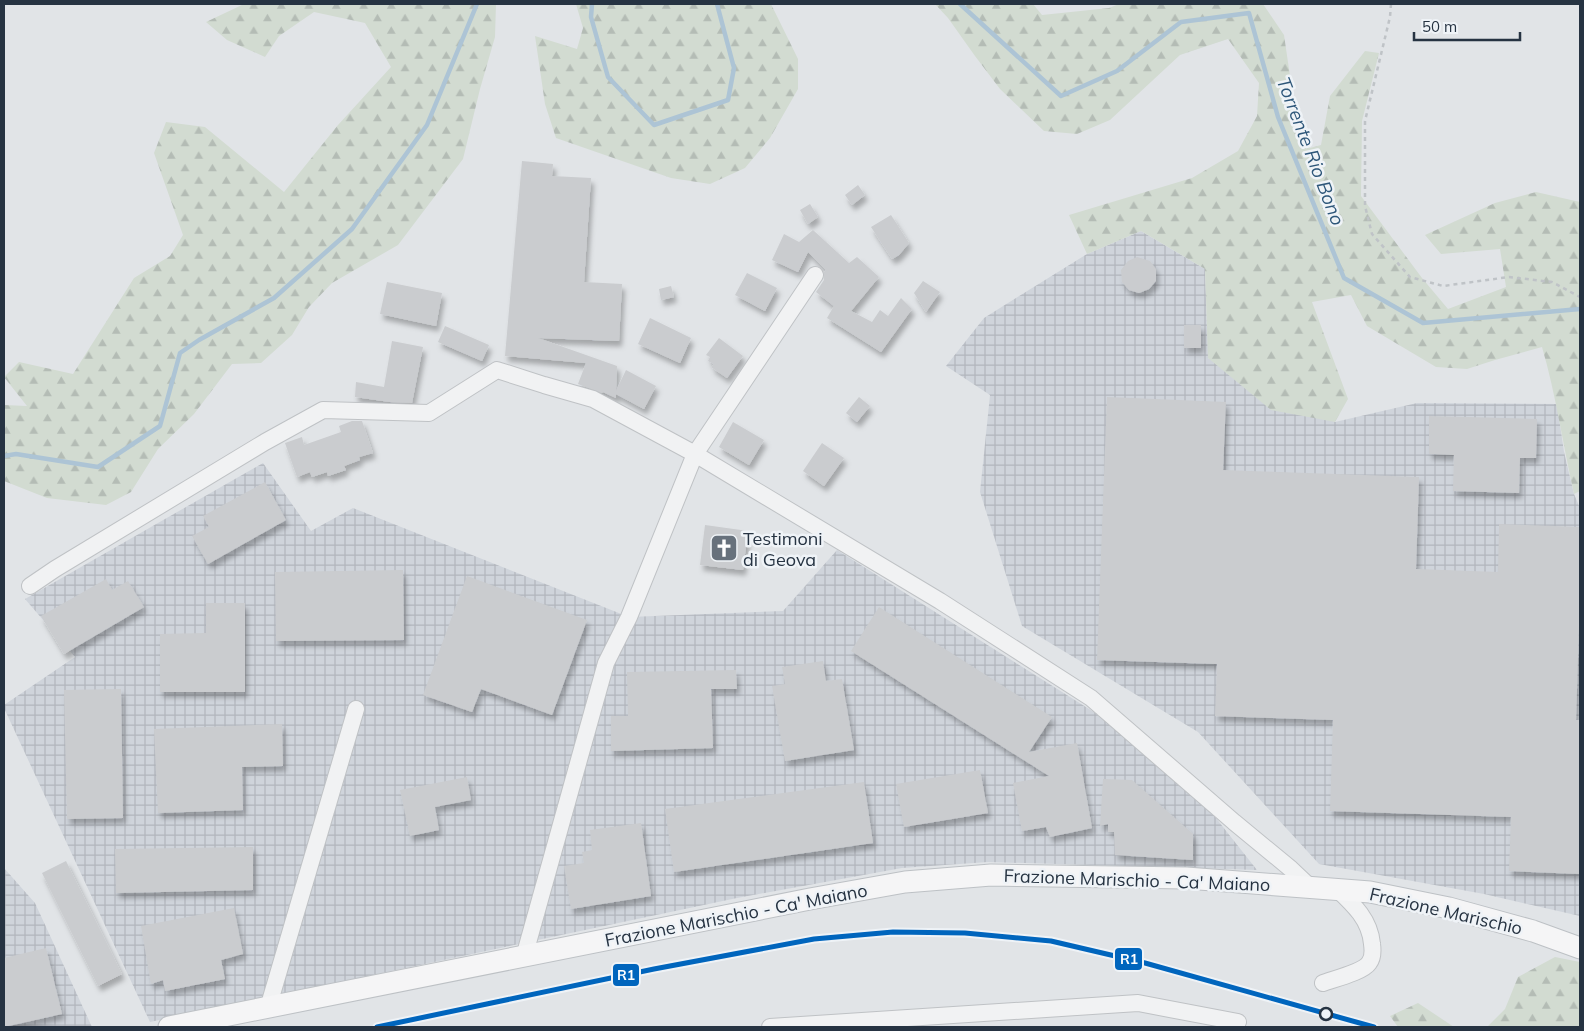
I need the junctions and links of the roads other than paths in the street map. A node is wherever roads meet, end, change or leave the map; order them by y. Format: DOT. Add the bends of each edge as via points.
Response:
graph roads {
  1 [pos="815,276"];
  2 [pos="695,454"];
  3 [pos="30,586"];
  4 [pos="356,709"];
  5 [pos="1309,886"];
  6 [pos="1337,889"];
  7 [pos="1580,948"];
  8 [pos="524,957"];
  9 [pos="1323,983"];
  10 [pos="268,1008"];
  11 [pos="1238,1022"];
  12 [pos="170,1027"];
  13 [pos="770,1027"];
  1 -- 2 [label="street"];
  2 -- 3 [label="street" via="593,399 498,370 429,413 323,410"];
  2 -- 5 [label="street" via="940,601 1091,698"];
  2 -- 8 [label="street" via="629,617 606,663"];
  4 -- 10 [label="street"];
  5 -- 6 [label="main road, Frazione Marischio"];
  5 -- 8 [label="main road, Frazione Marischio - Ca' Maiano" via="1186,878 1009,875 905,882"];
  6 -- 7 [label="main road, Frazione Marischio" via="1370,892 1449,908"];
  6 -- 9 [label="street" via="1367,924 1373,952 1364,968"];
  8 -- 10 [label="main road, Frazione Marischio - Ca' Maiano"];
  10 -- 12 [label="main road, Frazione Marischio - Ca' Maiano"];
  11 -- 13 [label="street" via="1138,1003"];
}
